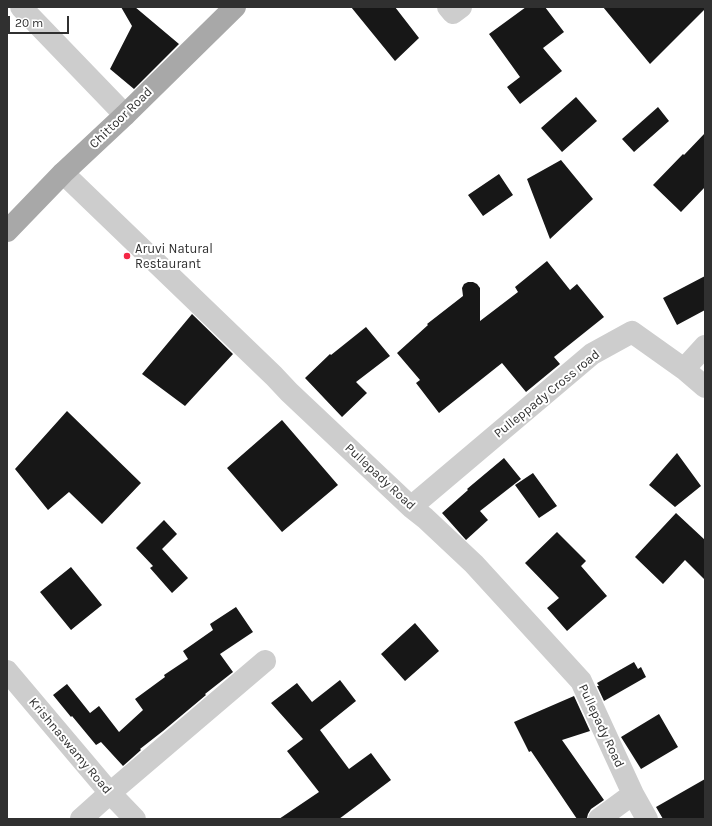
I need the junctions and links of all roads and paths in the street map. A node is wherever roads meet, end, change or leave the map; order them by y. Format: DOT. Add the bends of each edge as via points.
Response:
graph roads {
  1 [pos="21,7"];
  2 [pos="235,7"];
  3 [pos="448,7"];
  4 [pos="461,7"];
  5 [pos="125,115"];
  6 [pos="63,173"];
  7 [pos="7,231"];
  8 [pos="705,346"];
  9 [pos="684,369"];
  10 [pos="705,387"];
  11 [pos="411,507"];
  12 [pos="265,661"];
  13 [pos="7,671"];
  14 [pos="110,793"];
  15 [pos="633,794"];
  16 [pos="81,819"];
  17 [pos="135,819"];
  18 [pos="599,819"];
  19 [pos="647,819"];
  1 -- 5 [label="street"];
  2 -- 5 [label="main road, Chittoor Road"];
  3 -- 4 [label="street" via="452,13"];
  5 -- 6 [label="main road, Chittoor Road"];
  6 -- 7 [label="main road, Chittoor Road"];
  6 -- 11 [label="street, Pullepady Road"];
  8 -- 9 [label="street"];
  9 -- 10 [label="street"];
  9 -- 11 [label="street, Pulleppady Cross road" via="632,332 592,354"];
  11 -- 15 [label="street, Pullepady Road" via="474,564 581,681"];
  12 -- 14 [label="street"];
  13 -- 14 [label="street, Krishnaswamy Road"];
  14 -- 16 [label="street"];
  14 -- 17 [label="street, Krishnaswamy Road"];
  15 -- 18 [label="street"];
  15 -- 19 [label="street, Pullepady Road"];
}
